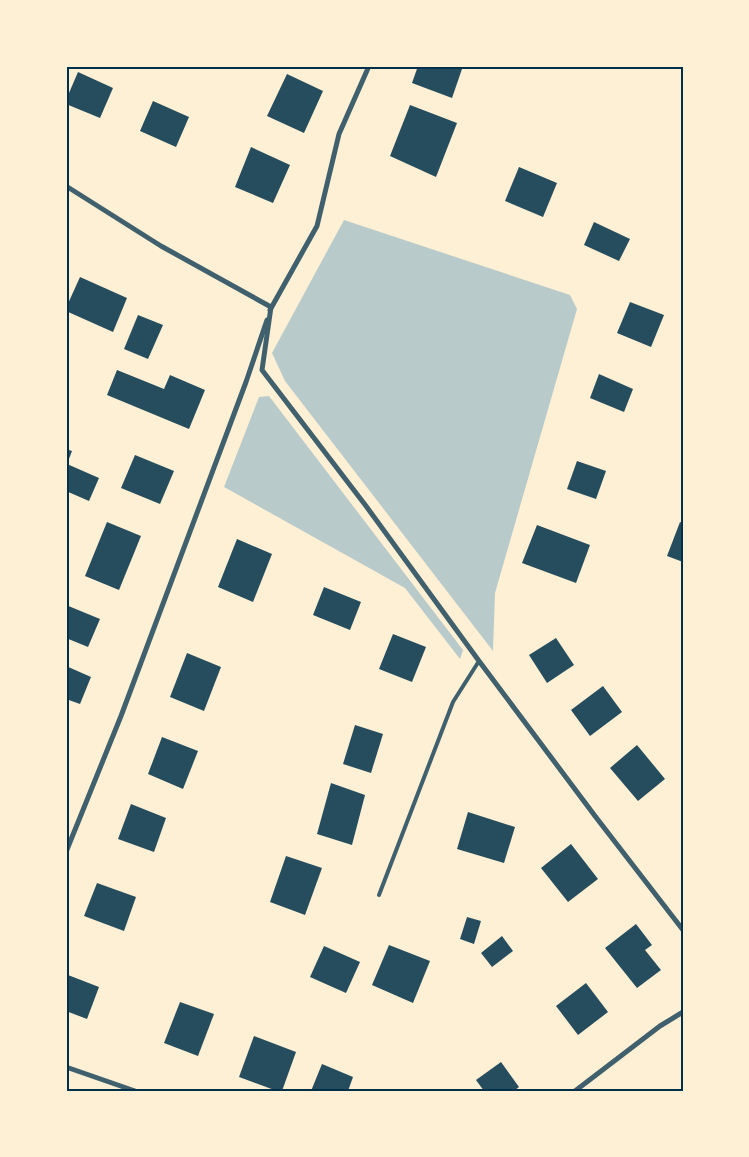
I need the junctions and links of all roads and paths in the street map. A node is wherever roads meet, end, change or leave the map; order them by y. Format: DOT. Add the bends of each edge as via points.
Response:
graph roads {
  1 [pos="369,66"];
  2 [pos="66,186"];
  3 [pos="271,307"];
  4 [pos="479,661"];
  5 [pos="66,852"];
  6 [pos="379,895"];
  7 [pos="683,930"];
  8 [pos="683,1012"];
  9 [pos="66,1067"];
  10 [pos="135,1091"];
  11 [pos="575,1091"];
  1 -- 3 [label="street" via="339,134 317,226"];
  2 -- 3 [label="street" via="161,246"];
  3 -- 4 [label="street" via="262,370"];
  3 -- 5 [label="street" via="128,698"];
  4 -- 6 [label="lane" via="453,702"];
  4 -- 7 [label="street"];
  8 -- 11 [label="street"];
  9 -- 10 [label="street"];
}
